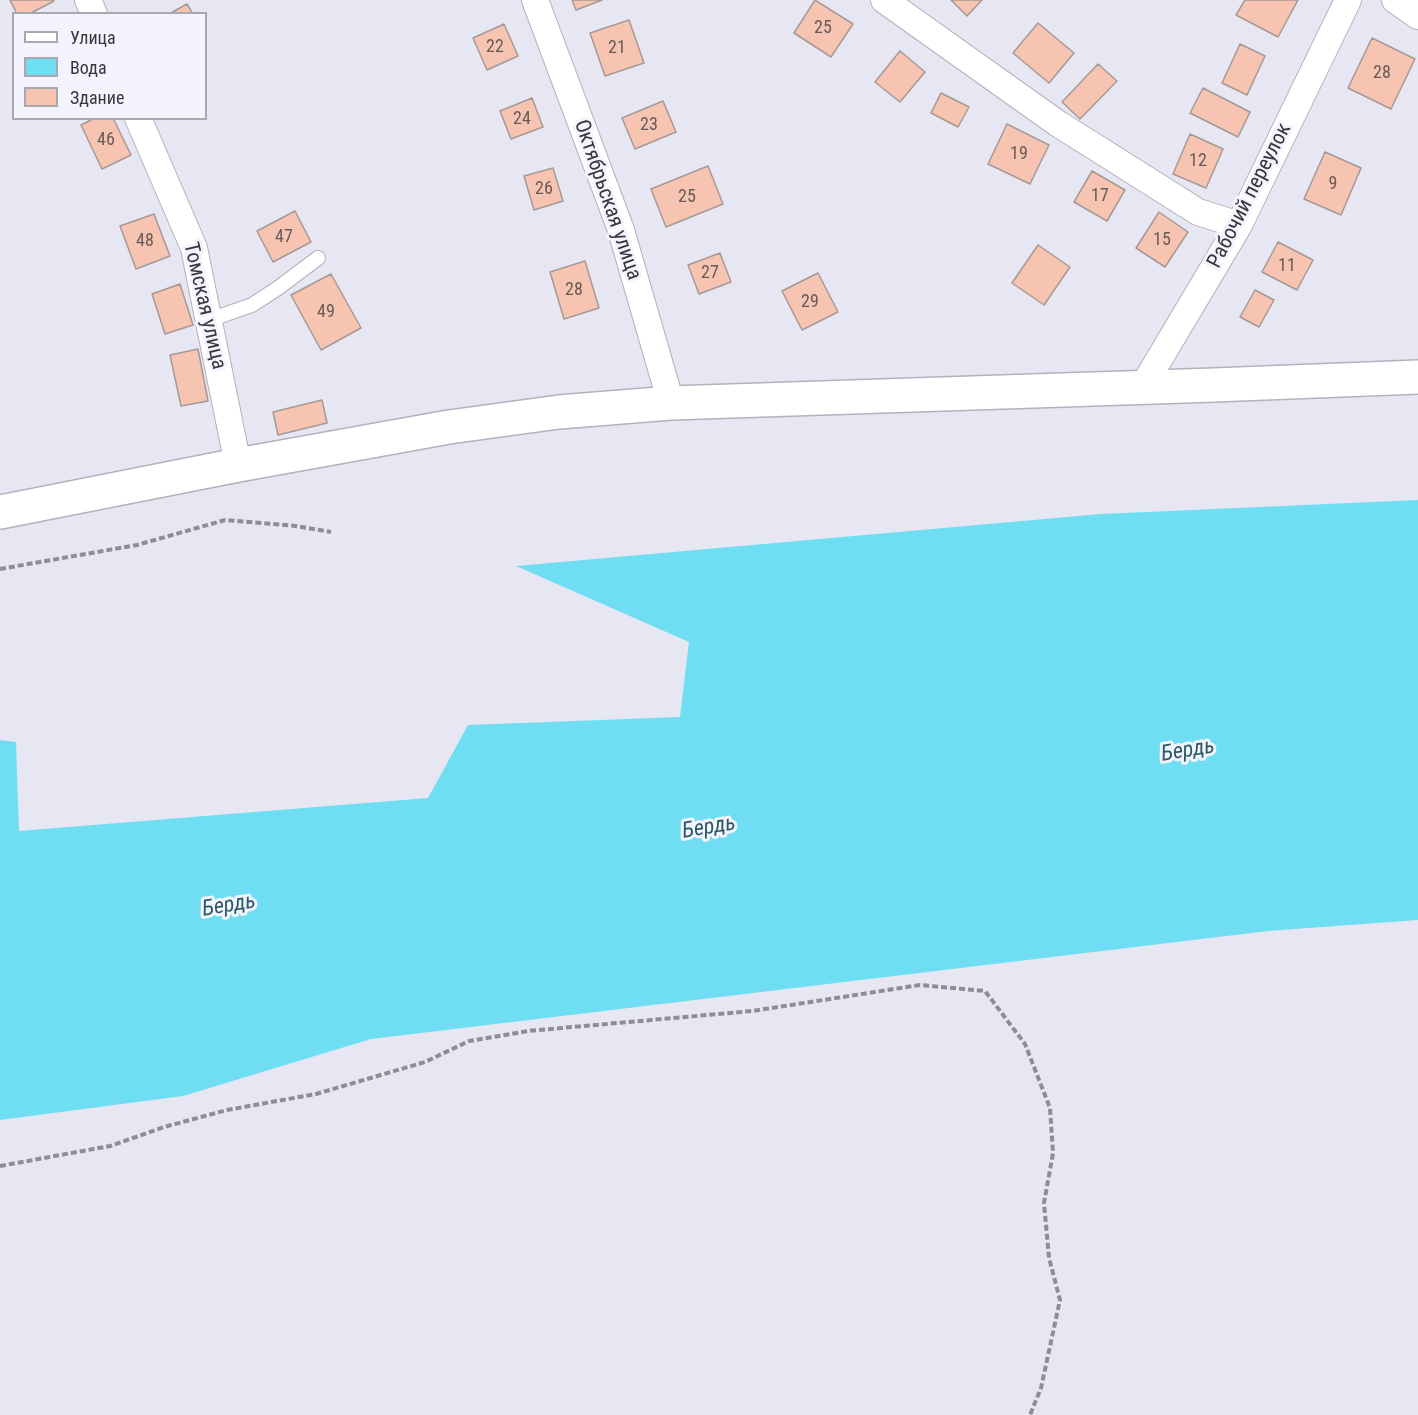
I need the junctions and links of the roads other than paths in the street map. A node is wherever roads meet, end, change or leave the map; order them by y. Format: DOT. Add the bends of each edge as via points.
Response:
graph roads {
  1 [pos="535,0"];
  2 [pos="884,0"];
  3 [pos="1348,0"];
  4 [pos="1395,0"];
  5 [pos="1418,16"];
  6 [pos="139,120"];
  7 [pos="1239,225"];
  8 [pos="318,258"];
  9 [pos="208,320"];
  10 [pos="1418,377"];
  11 [pos="1142,387"];
  12 [pos="671,403"];
  13 [pos="238,465"];
  14 [pos="0,512"];
  1 -- 12 [label="street, Октябрьская улица" via="621,230"];
  2 -- 7 [label="street" via="1057,123 1198,212"];
  3 -- 7 [label="street, Рабочий переулок"];
  4 -- 5 [label="street"];
  6 -- 9 [label="street, Томская улица" via="194,248"];
  7 -- 11 [label="street, Рабочий переулок"];
  8 -- 9 [label="lane" via="252,305"];
  9 -- 13 [label="street, Томская улица"];
  10 -- 11 [label="street"];
  11 -- 12 [label="street"];
  12 -- 13 [label="street" via="449,427"];
  13 -- 14 [label="street"];
}
